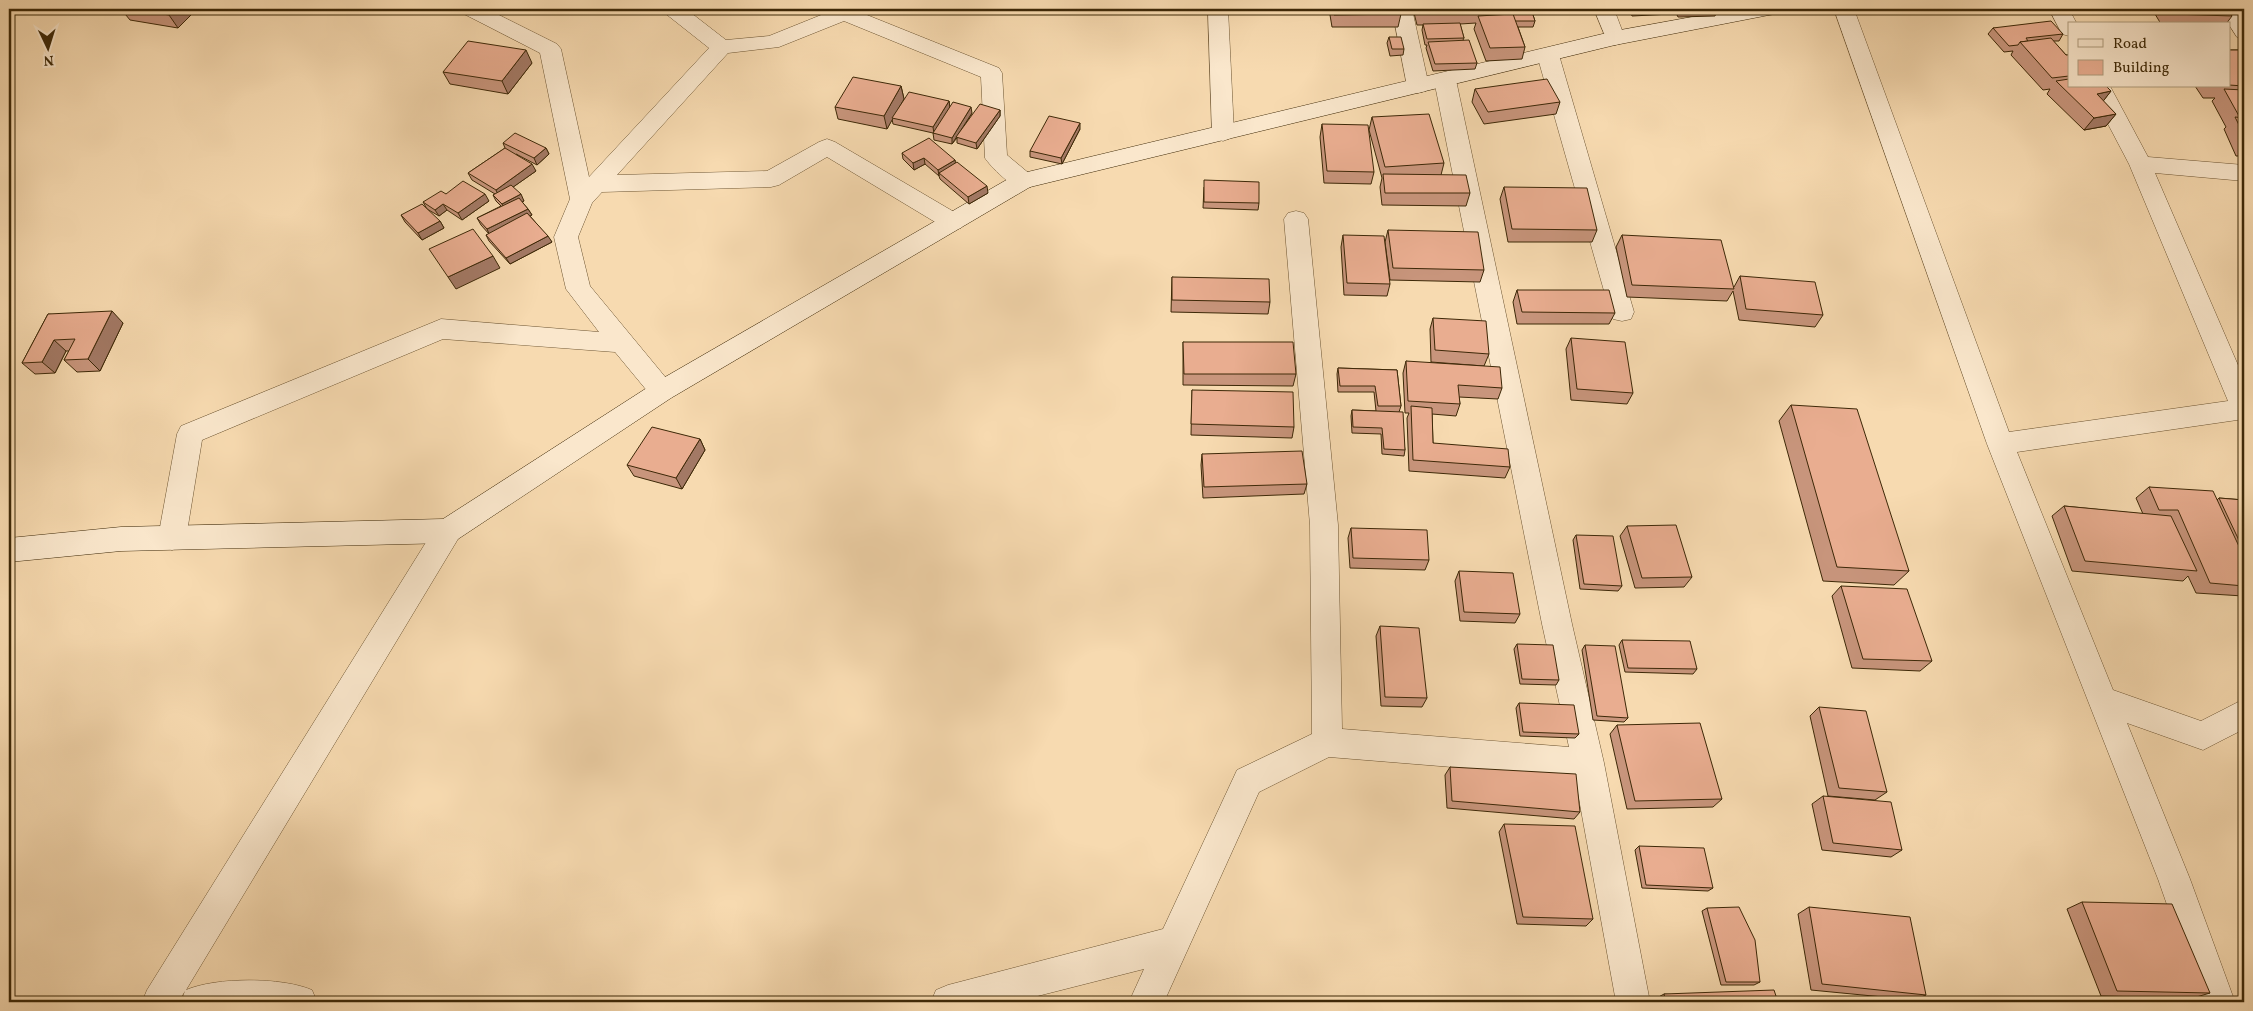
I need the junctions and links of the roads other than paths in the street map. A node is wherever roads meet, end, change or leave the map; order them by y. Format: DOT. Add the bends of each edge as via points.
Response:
graph roads {
  1 [pos="471,9"];
  2 [pos="673,9"];
  3 [pos="1218,9"];
  4 [pos="1402,9"];
  5 [pos="1604,9"];
  6 [pos="1769,9"];
  7 [pos="1844,9"];
  8 [pos="2059,9"];
  9 [pos="2230,9"];
  10 [pos="2068,27"];
  11 [pos="2244,32"];
  12 [pos="1615,38"];
  13 [pos="722,47"];
  14 [pos="1548,54"];
  15 [pos="1445,80"];
  16 [pos="1418,86"];
  17 [pos="2101,88"];
  18 [pos="1223,133"];
  19 [pos="2140,164"];
  20 [pos="2244,173"];
  21 [pos="1023,181"];
  22 [pos="589,192"];
  23 [pos="1296,219"];
  24 [pos="953,222"];
  25 [pos="1622,312"];
  26 [pos="622,343"];
  27 [pos="662,391"];
  28 [pos="2000,444"];
  29 [pos="448,531"];
  30 [pos="172,538"];
  31 [pos="9,550"];
  32 [pos="2103,700"];
  33 [pos="2244,713"];
  34 [pos="1327,742"];
  35 [pos="1588,763"];
  36 [pos="1174,941"];
  37 [pos="159,1002"];
  38 [pos="198,1002"];
  39 [pos="300,1002"];
  40 [pos="948,1002"];
  41 [pos="1146,1002"];
  42 [pos="1633,1002"];
  43 [pos="2218,1002"];
  1 -- 22 [label="street" via="550,50"];
  2 -- 13 [label="street"];
  3 -- 18 [label="street"];
  4 -- 16 [label="street"];
  5 -- 12 [label="street"];
  6 -- 12 [label="street"];
  7 -- 28 [label="street"];
  8 -- 10 [label="street"];
  9 -- 11 [label="street"];
  12 -- 14 [label="street"];
  13 -- 21 [label="street" via="772,42 844,13 991,73 996,158"];
  13 -- 22 [label="street"];
  14 -- 15 [label="street"];
  14 -- 25 [label="street"];
  15 -- 16 [label="street"];
  15 -- 35 [label="street"];
  16 -- 18 [label="street"];
  17 -- 19 [label="street"];
  18 -- 21 [label="street"];
  19 -- 20 [label="street"];
  19 -- 28 [label="street" via="2244,409"];
  21 -- 24 [label="street"];
  22 -- 24 [label="street" via="771,179 828,147"];
  22 -- 26 [label="street" via="566,237 578,289"];
  23 -- 34 [label="street" via="1324,525"];
  24 -- 27 [label="street"];
  26 -- 27 [label="street"];
  26 -- 30 [label="street" via="441,329 190,434"];
  27 -- 29 [label="street"];
  28 -- 32 [label="street"];
  29 -- 30 [label="street"];
  29 -- 37 [label="street"];
  30 -- 31 [label="street" via="121,539"];
  32 -- 33 [label="street" via="2204,736"];
  32 -- 43 [label="street" via="2174,879"];
  34 -- 35 [label="street"];
  34 -- 36 [label="street" via="1248,781"];
  35 -- 42 [label="street"];
  36 -- 40 [label="street" via="1151,950"];
  36 -- 41 [label="street"];
  38 -- 39 [label="street" via="269,997"];
}
